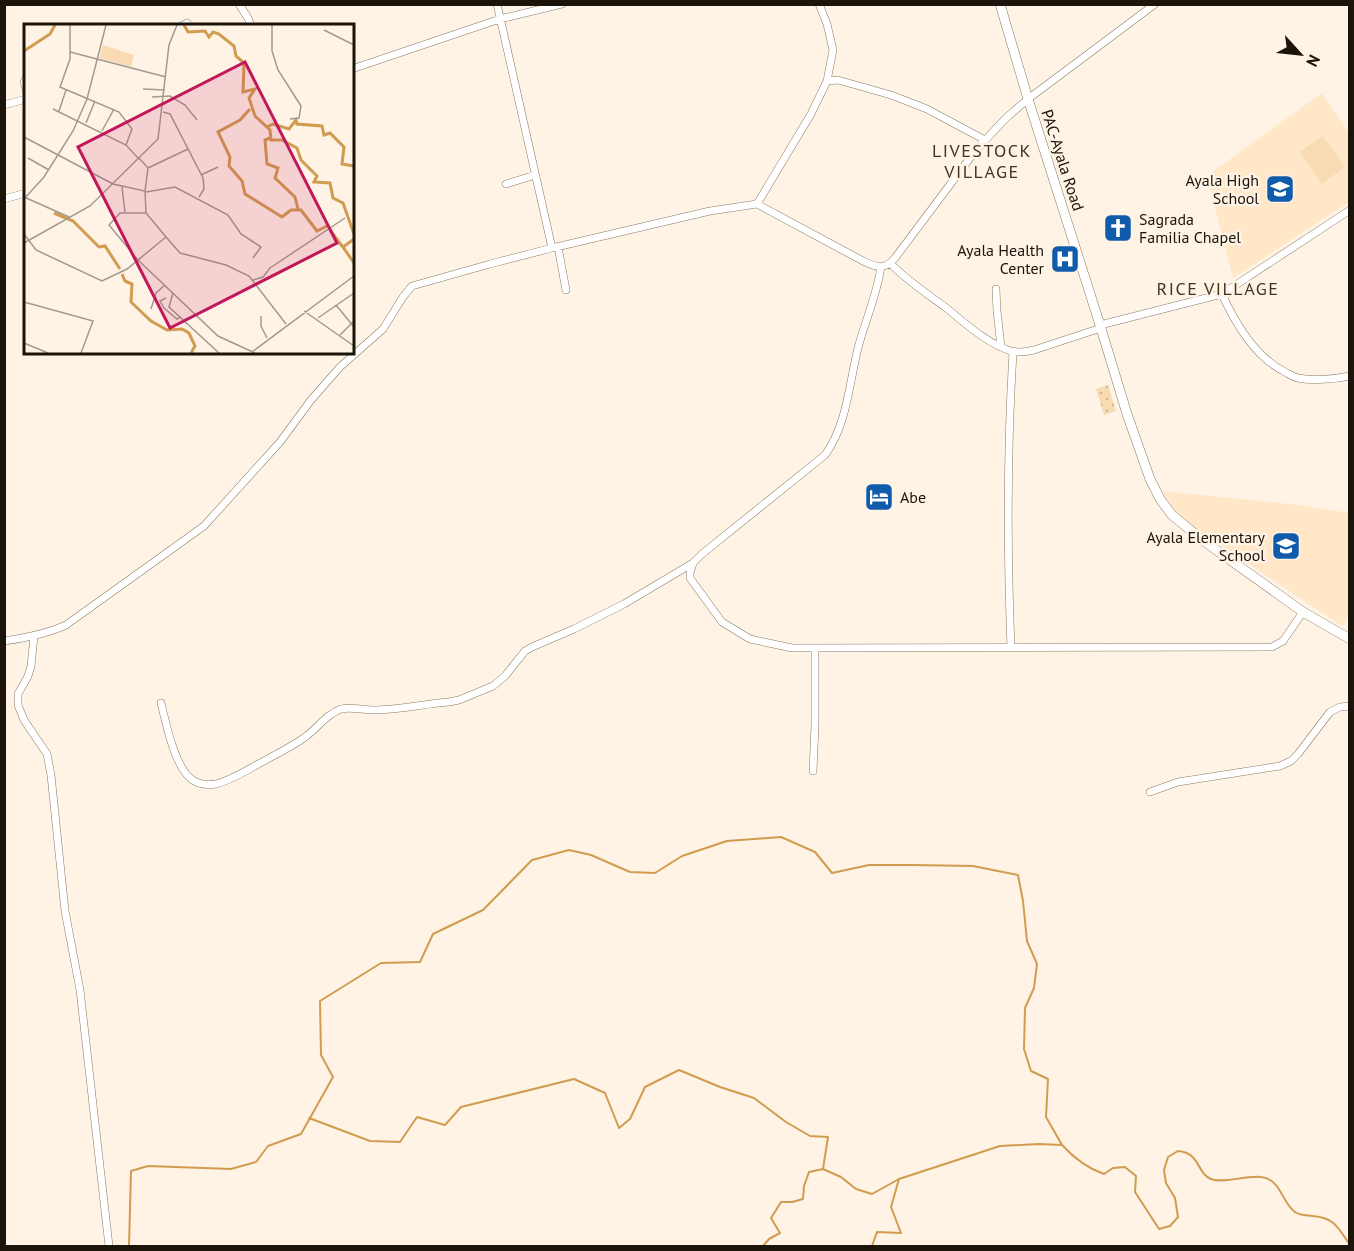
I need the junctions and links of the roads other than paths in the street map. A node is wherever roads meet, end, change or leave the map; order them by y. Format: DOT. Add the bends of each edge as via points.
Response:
graph roads {
  1 [pos="239,4"];
  2 [pos="497,4"];
  3 [pos="562,4"];
  4 [pos="819,4"];
  5 [pos="1000,4"];
  6 [pos="1155,4"];
  7 [pos="500,19"];
  8 [pos="250,24"];
  9 [pos="354,68"];
  10 [pos="827,81"];
  11 [pos="1028,99"];
  12 [pos="24,100"];
  13 [pos="4,105"];
  14 [pos="985,140"];
  15 [pos="535,175"];
  16 [pos="506,184"];
  17 [pos="24,194"];
  18 [pos="4,199"];
  19 [pos="757,204"];
  20 [pos="1350,210"];
  21 [pos="555,247"];
  22 [pos="890,263"];
  23 [pos="881,267"];
  24 [pos="996,289"];
  25 [pos="566,290"];
  26 [pos="1222,294"];
  27 [pos="1101,326"];
  28 [pos="1001,347"];
  29 [pos="1013,352"];
  30 [pos="1350,376"];
  31 [pos="693,564"];
  32 [pos="1303,612"];
  33 [pos="34,636"];
  34 [pos="1350,639"];
  35 [pos="4,641"];
  36 [pos="815,648"];
  37 [pos="1011,648"];
  38 [pos="161,703"];
  39 [pos="1350,706"];
  40 [pos="813,771"];
  41 [pos="1150,792"];
  42 [pos="109,1246"];
  1 -- 8 [label="street"];
  2 -- 7 [label="street"];
  3 -- 7 [label="street"];
  4 -- 10 [label="street" via="833,50"];
  5 -- 11 [label="street, PAC-Ayala Road"];
  6 -- 11 [label="street"];
  7 -- 9 [label="street"];
  7 -- 15 [label="street"];
  10 -- 14 [label="street" via="838,80 891,95"];
  10 -- 19 [label="street"];
  11 -- 14 [label="street"];
  11 -- 27 [label="street, PAC-Ayala Road"];
  12 -- 13 [label="street"];
  14 -- 22 [label="street"];
  15 -- 16 [label="street"];
  15 -- 21 [label="street"];
  17 -- 18 [label="street"];
  19 -- 21 [label="street"];
  19 -- 23 [label="street"];
  20 -- 26 [label="street"];
  21 -- 25 [label="street"];
  21 -- 33 [label="street" via="412,286 383,329 340,368 204,526 66,625"];
  22 -- 23 [label="street"];
  22 -- 28 [label="street"];
  23 -- 31 [label="street" via="845,409 827,452"];
  24 -- 28 [label="street"];
  26 -- 27 [label="street"];
  26 -- 30 [label="street" via="1254,347 1276,368 1297,378"];
  27 -- 29 [label="street" via="1034,350"];
  27 -- 32 [label="street, PAC-Ayala Road" via="1127,414 1160,499 1172,515 1201,539"];
  28 -- 29 [label="street"];
  29 -- 37 [label="street" via="1008,484"];
  31 -- 36 [label="street" via="690,578 722,622 750,639 792,648"];
  31 -- 38 [label="street" via="624,604 525,651 493,687 459,700 421,706 369,711 342,709 306,737 217,783 199,784 187,776 170,741"];
  32 -- 34 [label="street, PAC-Ayala Road"];
  32 -- 37 [label="street" via="1283,641 1272,647"];
  33 -- 35 [label="street"];
  33 -- 42 [label="street" via="31,666 18,694 18,705 47,753 51,775"];
  36 -- 37 [label="street"];
  36 -- 40 [label="street"];
  39 -- 41 [label="street" via="1330,712 1298,754 1280,766 1178,782"];
}
